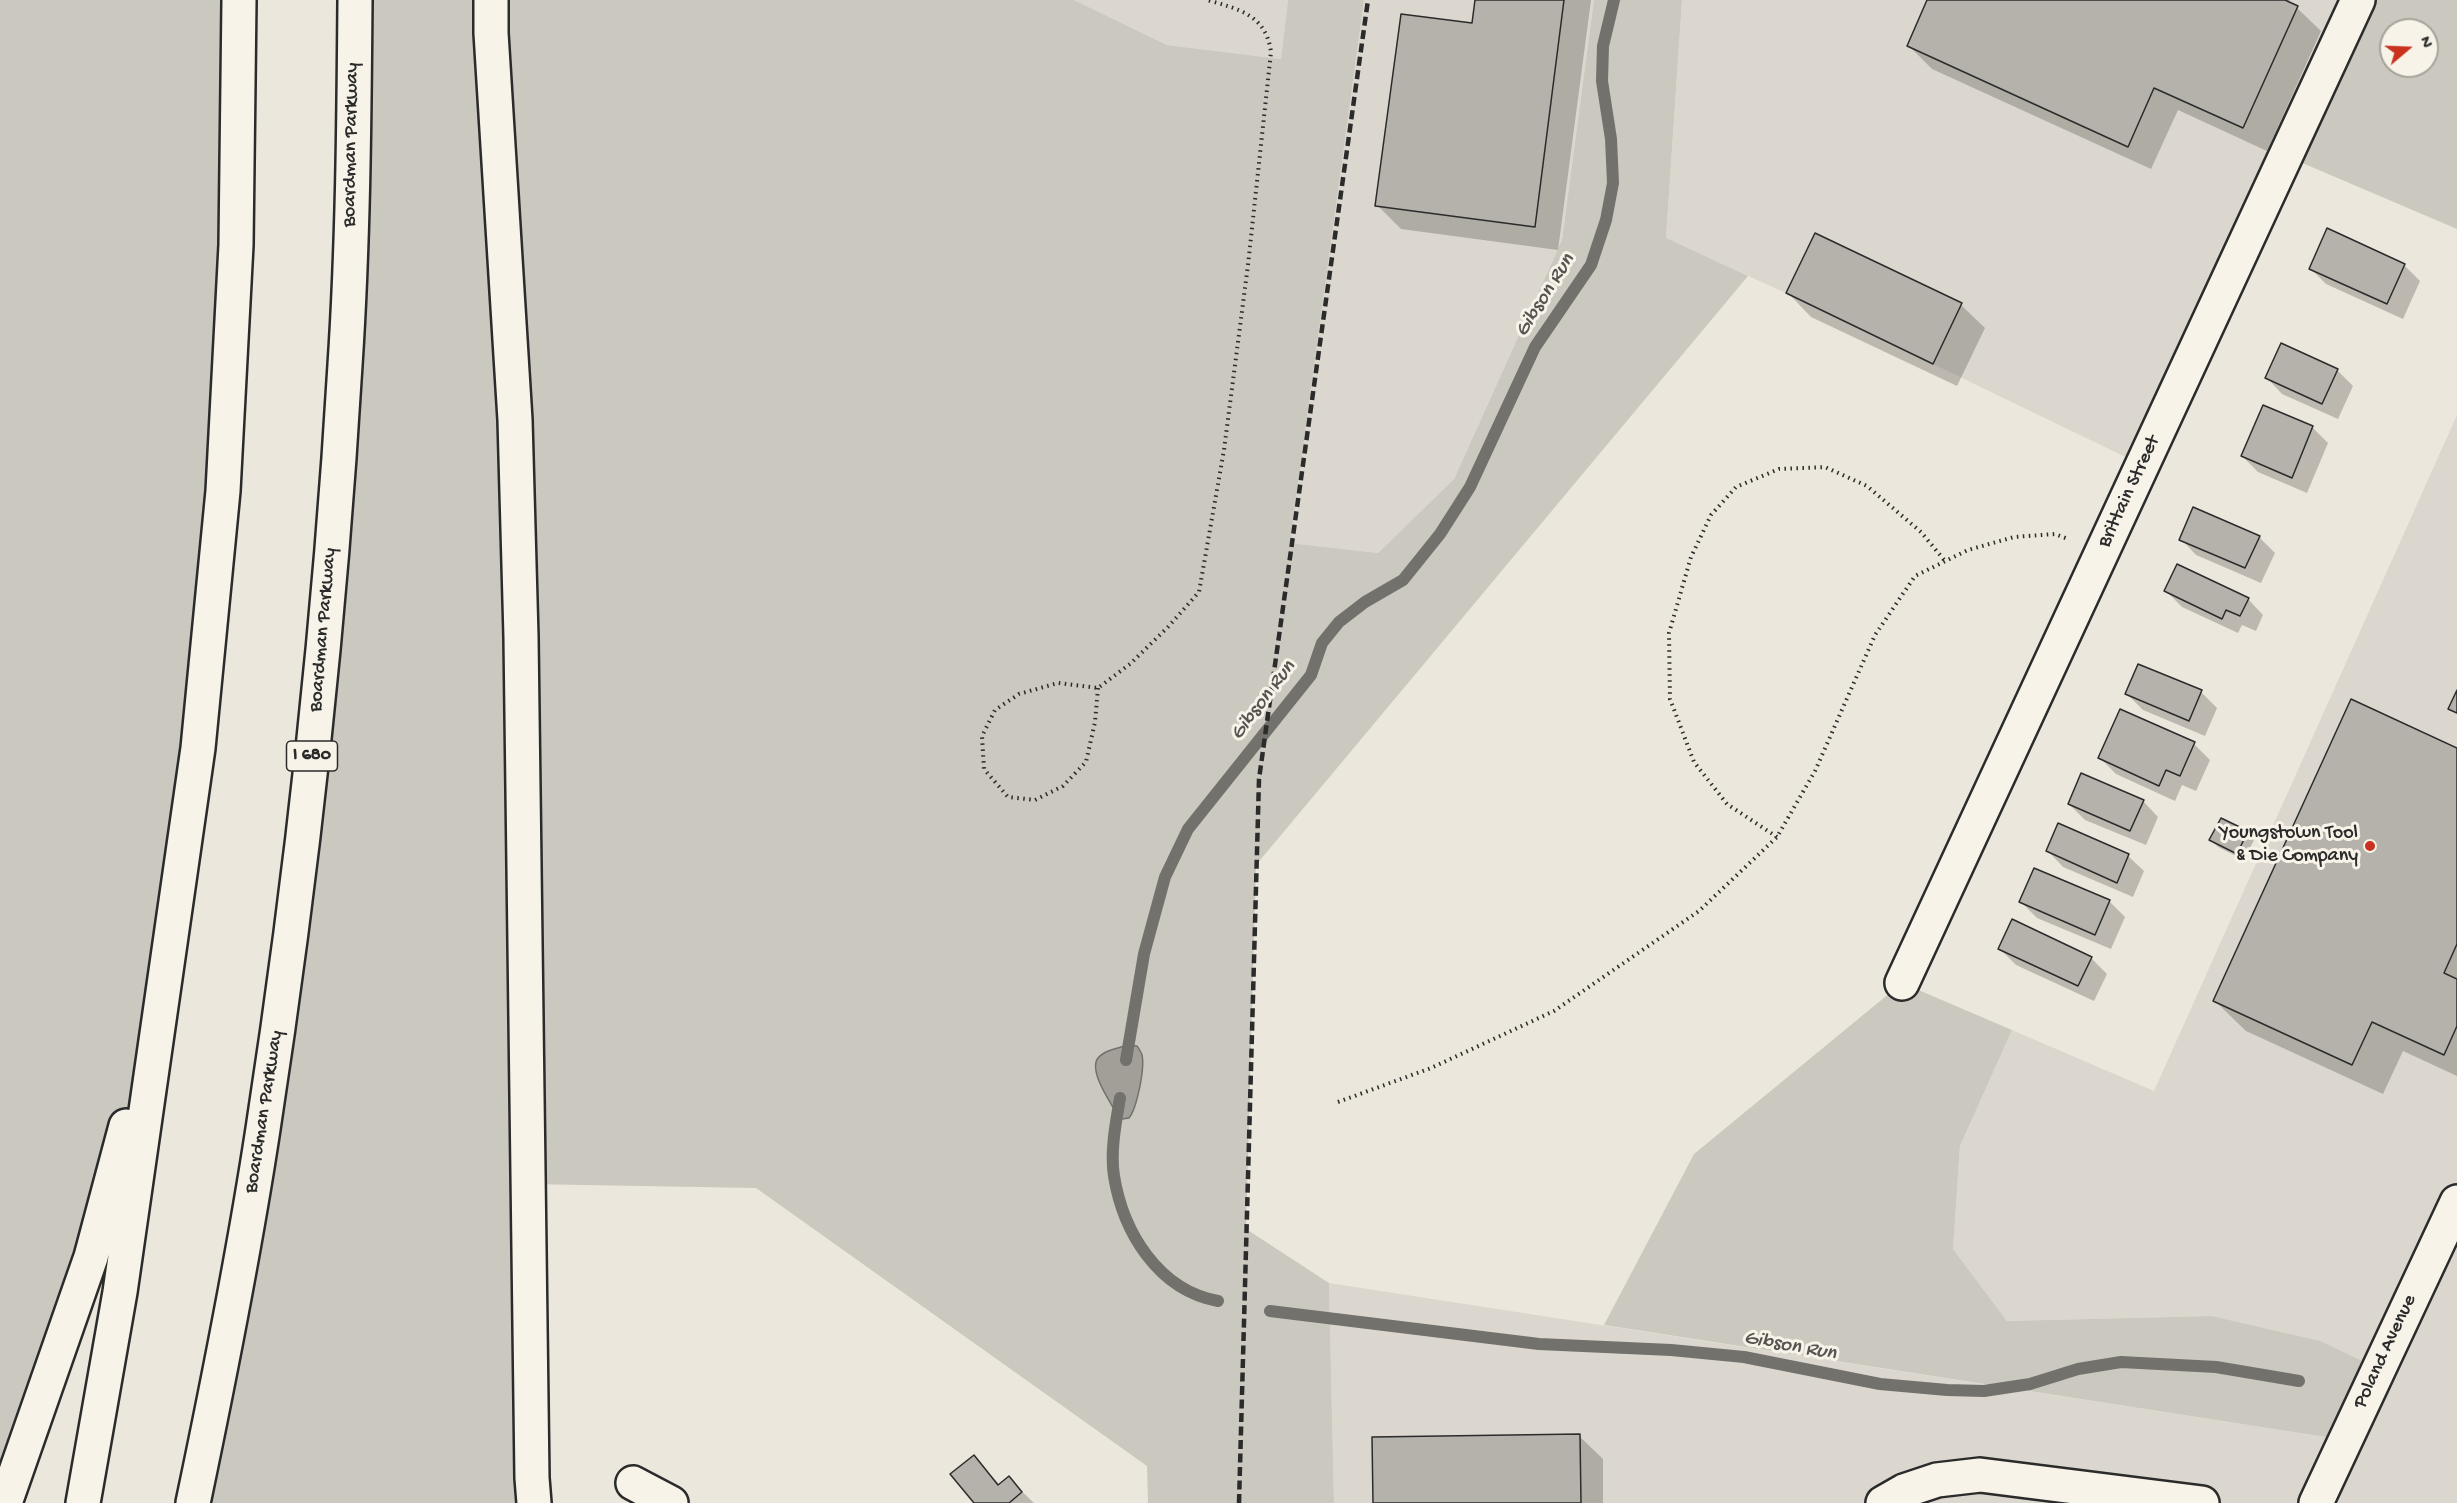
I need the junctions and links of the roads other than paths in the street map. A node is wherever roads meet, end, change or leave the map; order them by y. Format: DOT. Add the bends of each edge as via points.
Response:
graph roads {
  1 [pos="239,0"];
  2 [pos="355,0"];
  3 [pos="491,0"];
  4 [pos="2358,0"];
  5 [pos="167,971"];
  6 [pos="1902,983"];
  7 [pos="2457,1202"];
  8 [pos="633,1483"];
  9 [pos="2099,1496"];
  10 [pos="5,1503"];
  11 [pos="82,1503"];
  12 [pos="193,1503"];
  13 [pos="534,1503"];
  14 [pos="671,1503"];
  15 [pos="1883,1503"];
  16 [pos="2202,1503"];
  17 [pos="2316,1503"];
  1 -- 5 [label="main road" via="236,245 223,491 198,748"];
  2 -- 12 [label="main road, Boardman Parkway / I 680" via="346,363 322,662 291,942 263,1133"];
  3 -- 13 [label="main road" via="516,454"];
  4 -- 6 [label="main road, Brittain Street"];
  5 -- 10 [label="main road" via="91,1257"];
  5 -- 11 [label="main road" via="120,1292"];
  7 -- 17 [label="main road, Poland Avenue"];
  8 -- 14 [label="main road"];
  9 -- 15 [label="main road" via="1980,1475 1937,1480"];
  9 -- 16 [label="main road"];
}
